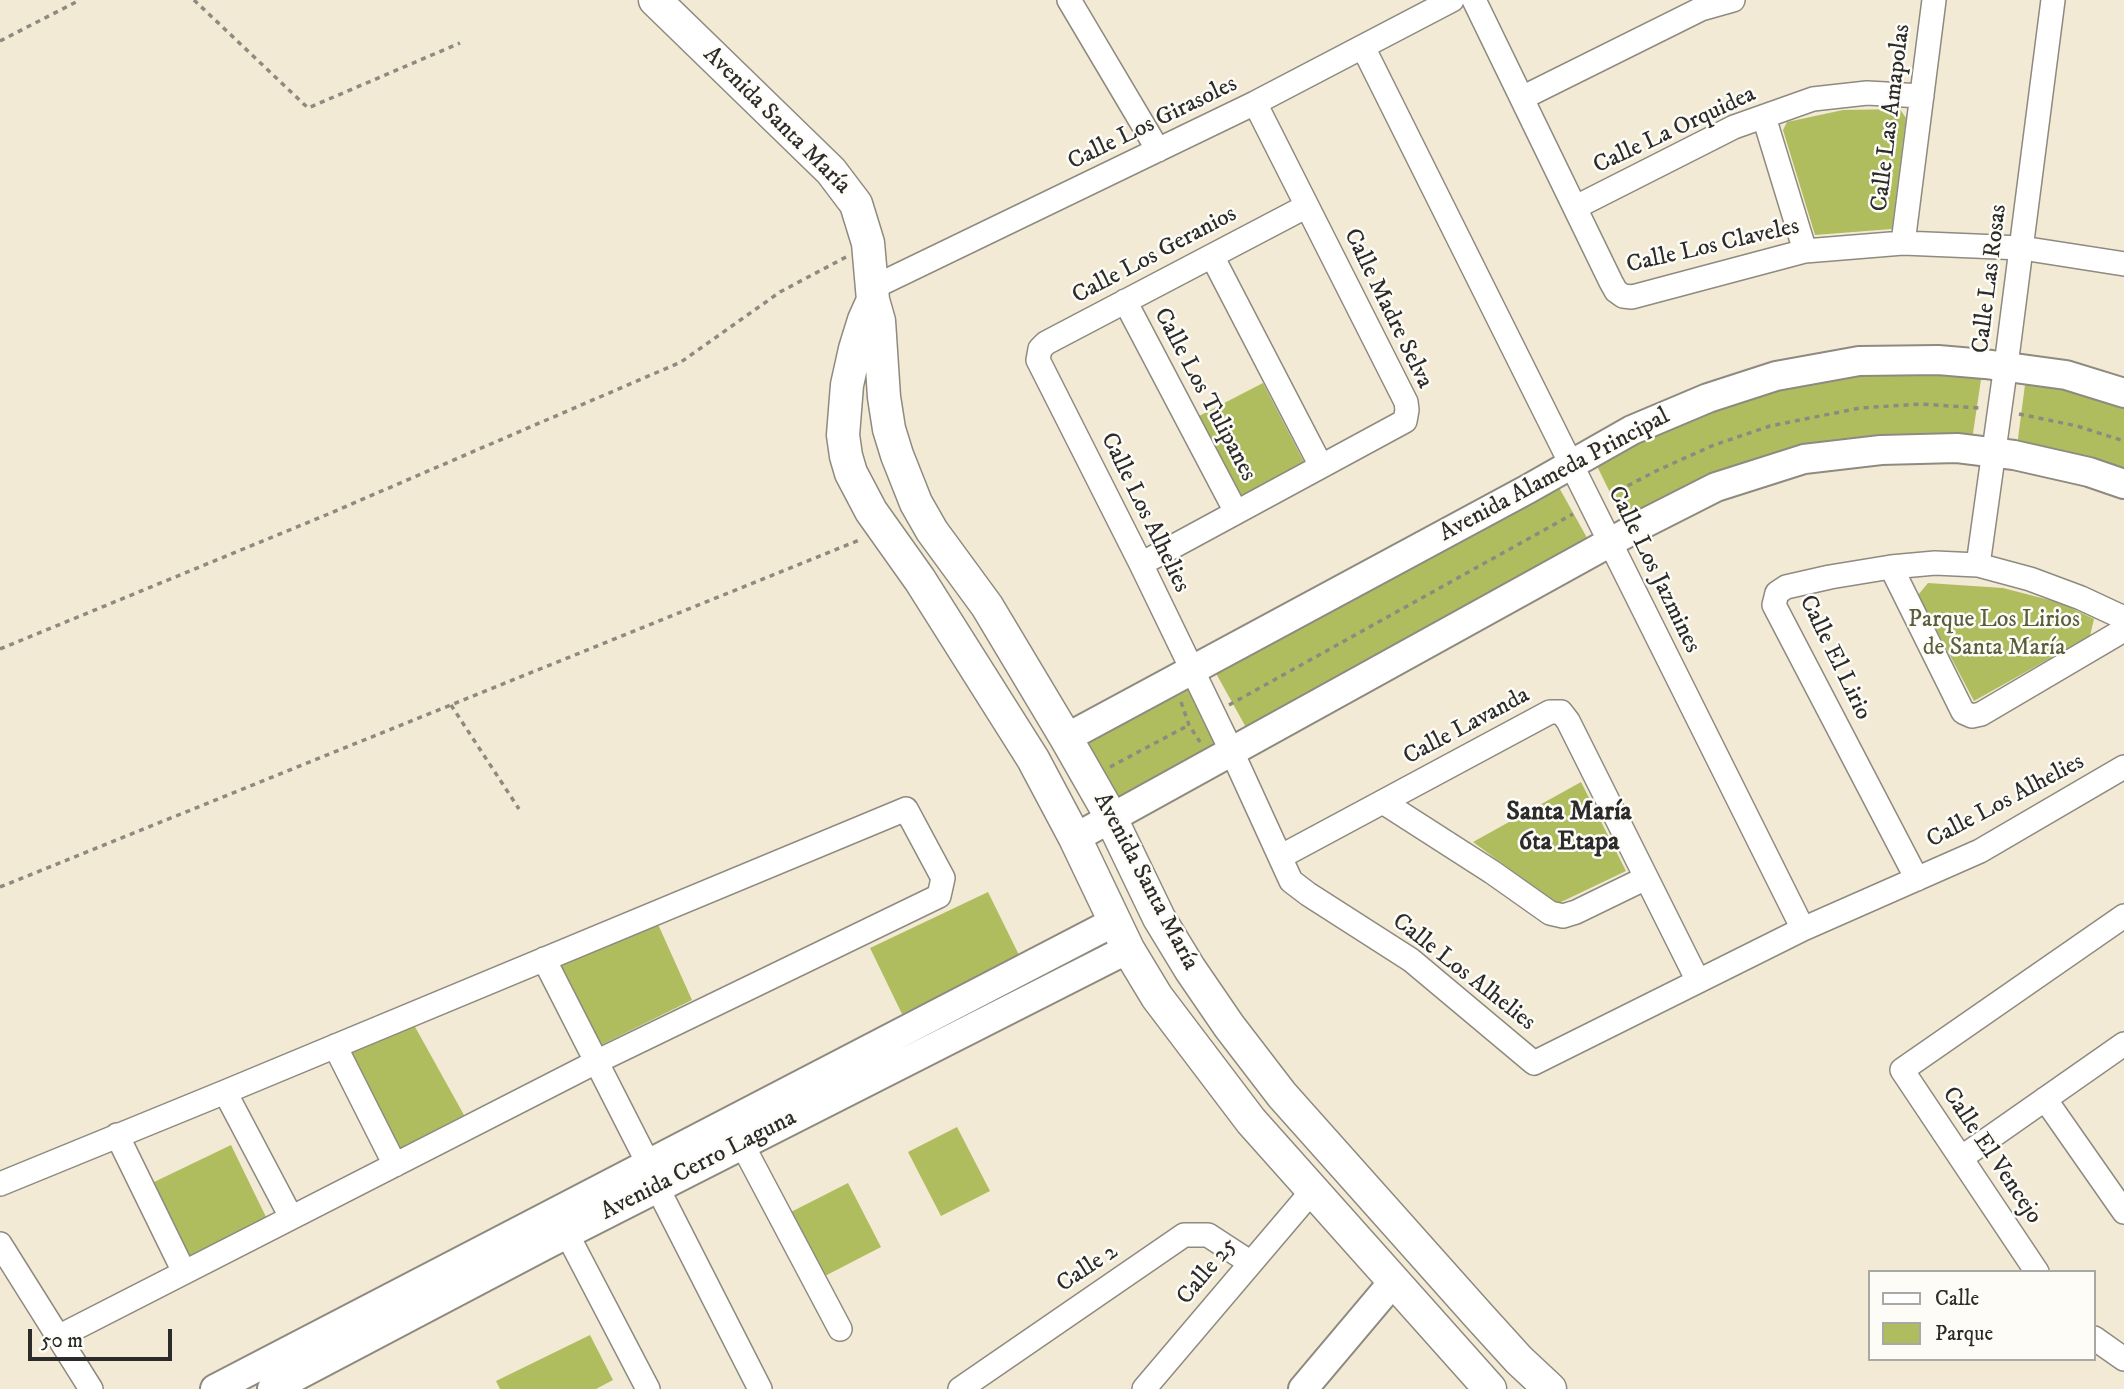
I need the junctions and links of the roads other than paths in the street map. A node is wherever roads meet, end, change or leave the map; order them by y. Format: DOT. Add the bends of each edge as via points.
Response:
graph roads {
  1 [pos="655,0"];
  2 [pos="1069,0"];
  3 [pos="1474,0"];
  4 [pos="1733,0"];
  5 [pos="1934,0"];
  6 [pos="2053,0"];
  7 [pos="1447,1"];
  8 [pos="1363,47"];
  9 [pos="1922,96"];
  10 [pos="1522,98"];
  11 [pos="1255,103"];
  12 [pos="1764,117"];
  13 [pos="1158,150"];
  14 [pos="1307,206"];
  15 [pos="1576,208"];
  16 [pos="1903,243"];
  17 [pos="2022,248"];
  18 [pos="1805,250"];
  19 [pos="1212,256"];
  20 [pos="2124,264"];
  21 [pos="872,294"];
  22 [pos="1125,302"];
  23 [pos="1038,360"];
  24 [pos="2006,366"];
  25 [pos="2124,393"];
  26 [pos="1994,453"];
  27 [pos="1572,465"];
  28 [pos="1321,466"];
  29 [pos="2124,484"];
  30 [pos="1236,512"];
  31 [pos="1610,542"];
  32 [pos="1141,564"];
  33 [pos="1978,565"];
  34 [pos="1891,567"];
  35 [pos="2124,618"];
  36 [pos="2124,630"];
  37 [pos="1192,670"];
  38 [pos="1066,738"];
  39 [pos="1232,752"];
  40 [pos="2124,767"];
  41 [pos="1383,802"];
  42 [pos="1112,819"];
  43 [pos="1075,838"];
  44 [pos="1280,857"];
  45 [pos="1646,878"];
  46 [pos="1917,879"];
  47 [pos="2124,916"];
  48 [pos="1803,929"];
  49 [pos="1121,936"];
  50 [pos="544,959"];
  51 [pos="1698,981"];
  52 [pos="2124,1044"];
  53 [pos="335,1046"];
  54 [pos="596,1062"];
  55 [pos="225,1092"];
  56 [pos="2045,1100"];
  57 [pos="117,1135"];
  58 [pos="742,1144"];
  59 [pos="1961,1158"];
  60 [pos="395,1165"];
  61 [pos="653,1176"];
  62 [pos="0,1184"];
  63 [pos="1313,1190"];
  64 [pos="2124,1212"];
  65 [pos="291,1217"];
  66 [pos="566,1234"];
  67 [pos="0,1244"];
  68 [pos="1251,1263"];
  69 [pos="2036,1270"];
  70 [pos="184,1272"];
  71 [pos="1394,1281"];
  72 [pos="840,1329"];
  73 [pos="58,1337"];
  74 [pos="2096,1339"];
  75 [pos="2124,1359"];
  76 [pos="1478,1384"];
  77 [pos="91,1389"];
  78 [pos="215,1389"];
  79 [pos="272,1389"];
  80 [pos="648,1389"];
  81 [pos="760,1389"];
  82 [pos="960,1389"];
  83 [pos="1144,1389"];
  84 [pos="1303,1389"];
  85 [pos="1550,1389"];
  1 -- 21 [label="main road, Avenida Santa María" via="831,171 856,204 868,243"];
  2 -- 13 [label="street"];
  3 -- 10 [label="street, Calle Los Claveles"];
  4 -- 10 [label="street" via="1701,9"];
  5 -- 9 [label="street, Calle Las Amapolas"];
  6 -- 17 [label="street, Calle Las Rosas"];
  7 -- 8 [label="street, Calle Los Girasoles"];
  8 -- 11 [label="street, Calle Los Girasoles"];
  8 -- 27 [label="street, Calle Los Jazmines"];
  9 -- 12 [label="street, Calle La Orquidea" via="1867,93 1813,99"];
  9 -- 16 [label="street, Calle Las Amapolas"];
  10 -- 15 [label="street, Calle Los Claveles"];
  11 -- 13 [label="street, Calle Los Girasoles"];
  11 -- 14 [label="street, Calle Madre Selva"];
  12 -- 15 [label="street, Calle La Orquidea" via="1734,127"];
  12 -- 18 [label="street"];
  13 -- 21 [label="street, Calle Los Girasoles"];
  14 -- 19 [label="street, Calle Los Geranios"];
  14 -- 28 [label="street, Calle Madre Selva" via="1407,410 1405,421"];
  15 -- 18 [label="street, Calle Los Claveles" via="1611,282 1623,296"];
  16 -- 17 [label="street, Calle Los Claveles"];
  16 -- 18 [label="street, Calle Los Claveles"];
  17 -- 20 [label="street, Calle Los Claveles"];
  17 -- 24 [label="street, Calle Las Rosas"];
  19 -- 22 [label="street, Calle Los Geranios"];
  19 -- 28 [label="street"];
  21 -- 38 [label="main road, Avenida Santa María" via="879,321 889,429 916,503 987,606"];
  21 -- 43 [label="main road, Avenida Santa María" via="845,398 843,435 851,473 1033,758"];
  22 -- 23 [label="street, Calle Los Geranios" via="1046,343"];
  22 -- 30 [label="street, Calle Los Tulipanes"];
  23 -- 32 [label="street, Calle Los Alhelies"];
  24 -- 25 [label="street, Avenida Alameda Principal" via="2066,375"];
  24 -- 26 [label="street, Calle Las Rosas"];
  24 -- 27 [label="street, Avenida Alameda Principal" via="1938,360 1859,361 1776,376 1632,430"];
  26 -- 29 [label="street" via="2089,472"];
  26 -- 31 [label="street" via="1957,448 1881,450 1804,459 1717,487"];
  26 -- 33 [label="street, Calle Las Rosas"];
  27 -- 31 [label="street, Calle Los Jazmines"];
  27 -- 37 [label="street, Avenida Alameda Principal"];
  28 -- 30 [label="street, Calle Madre Selva"];
  30 -- 32 [label="street, Calle Madre Selva"];
  31 -- 39 [label="street"];
  31 -- 48 [label="street, Calle Los Jazmines"];
  32 -- 37 [label="street, Calle Los Alhelies"];
  33 -- 34 [label="street, Calle El Lirio"];
  33 -- 35 [label="street, Calle El Lirio" via="2030,579"];
  34 -- 36 [label="street" via="1963,712 1972,716"];
  34 -- 46 [label="street, Calle El Lirio" via="1786,587 1777,593 1774,606"];
  37 -- 38 [label="street, Avenida Alameda Principal"];
  37 -- 39 [label="street, Calle Los Alhelies"];
  38 -- 42 [label="main road, Avenida Santa María"];
  39 -- 42 [label="street"];
  39 -- 44 [label="street, Calle Los Alhelies"];
  40 -- 46 [label="street, Calle Los Alhelies" via="1980,851"];
  41 -- 44 [label="street, Calle Lavanda"];
  41 -- 45 [label="street" via="1550,913 1576,912"];
  41 -- 45 [label="street, Calle Lavanda" via="1550,712 1561,712"];
  42 -- 43 [label="street"];
  42 -- 85 [label="main road, Avenida Santa María" via="1159,918 1237,1036 1290,1104"];
  43 -- 49 [label="main road, Avenida Santa María"];
  44 -- 51 [label="street, Calle Los Alhelies" via="1291,881 1411,960 1534,1063"];
  45 -- 51 [label="street, Calle Lavanda"];
  46 -- 48 [label="street, Calle Los Alhelies"];
  47 -- 59 [label="street, Calle El Vencejo" via="1902,1070"];
  48 -- 51 [label="street, Calle Los Alhelies"];
  49 -- 58 [label="street, Avenida Cerro Laguna"];
  49 -- 61 [label="street"];
  49 -- 63 [label="main road, Avenida Santa María" via="1157,997 1251,1121"];
  50 -- 53 [label="street"];
  50 -- 54 [label="street"];
  50 -- 54 [label="street" via="906,809 943,878 939,896"];
  52 -- 56 [label="street"];
  53 -- 55 [label="street"];
  53 -- 60 [label="street"];
  54 -- 60 [label="street"];
  54 -- 61 [label="street"];
  55 -- 57 [label="street"];
  55 -- 65 [label="street"];
  56 -- 59 [label="street"];
  56 -- 64 [label="street"];
  57 -- 62 [label="street"];
  57 -- 70 [label="street"];
  58 -- 61 [label="street, Avenida Cerro Laguna"];
  58 -- 72 [label="street"];
  59 -- 69 [label="street, Calle El Vencejo"];
  60 -- 65 [label="street"];
  61 -- 66 [label="street, Avenida Cerro Laguna"];
  61 -- 78 [label="street"];
  61 -- 81 [label="street"];
  63 -- 68 [label="street, Calle 25"];
  63 -- 71 [label="main road, Avenida Santa María"];
  65 -- 70 [label="street"];
  66 -- 79 [label="street, Avenida Cerro Laguna"];
  66 -- 80 [label="street"];
  67 -- 73 [label="street"];
  68 -- 82 [label="street, Calle 2" via="1208,1235 1184,1236"];
  68 -- 83 [label="street, Calle 25"];
  70 -- 73 [label="street"];
  71 -- 76 [label="main road, Avenida Santa María"];
  71 -- 84 [label="street"];
  73 -- 77 [label="street"];
  74 -- 75 [label="street"];
}
